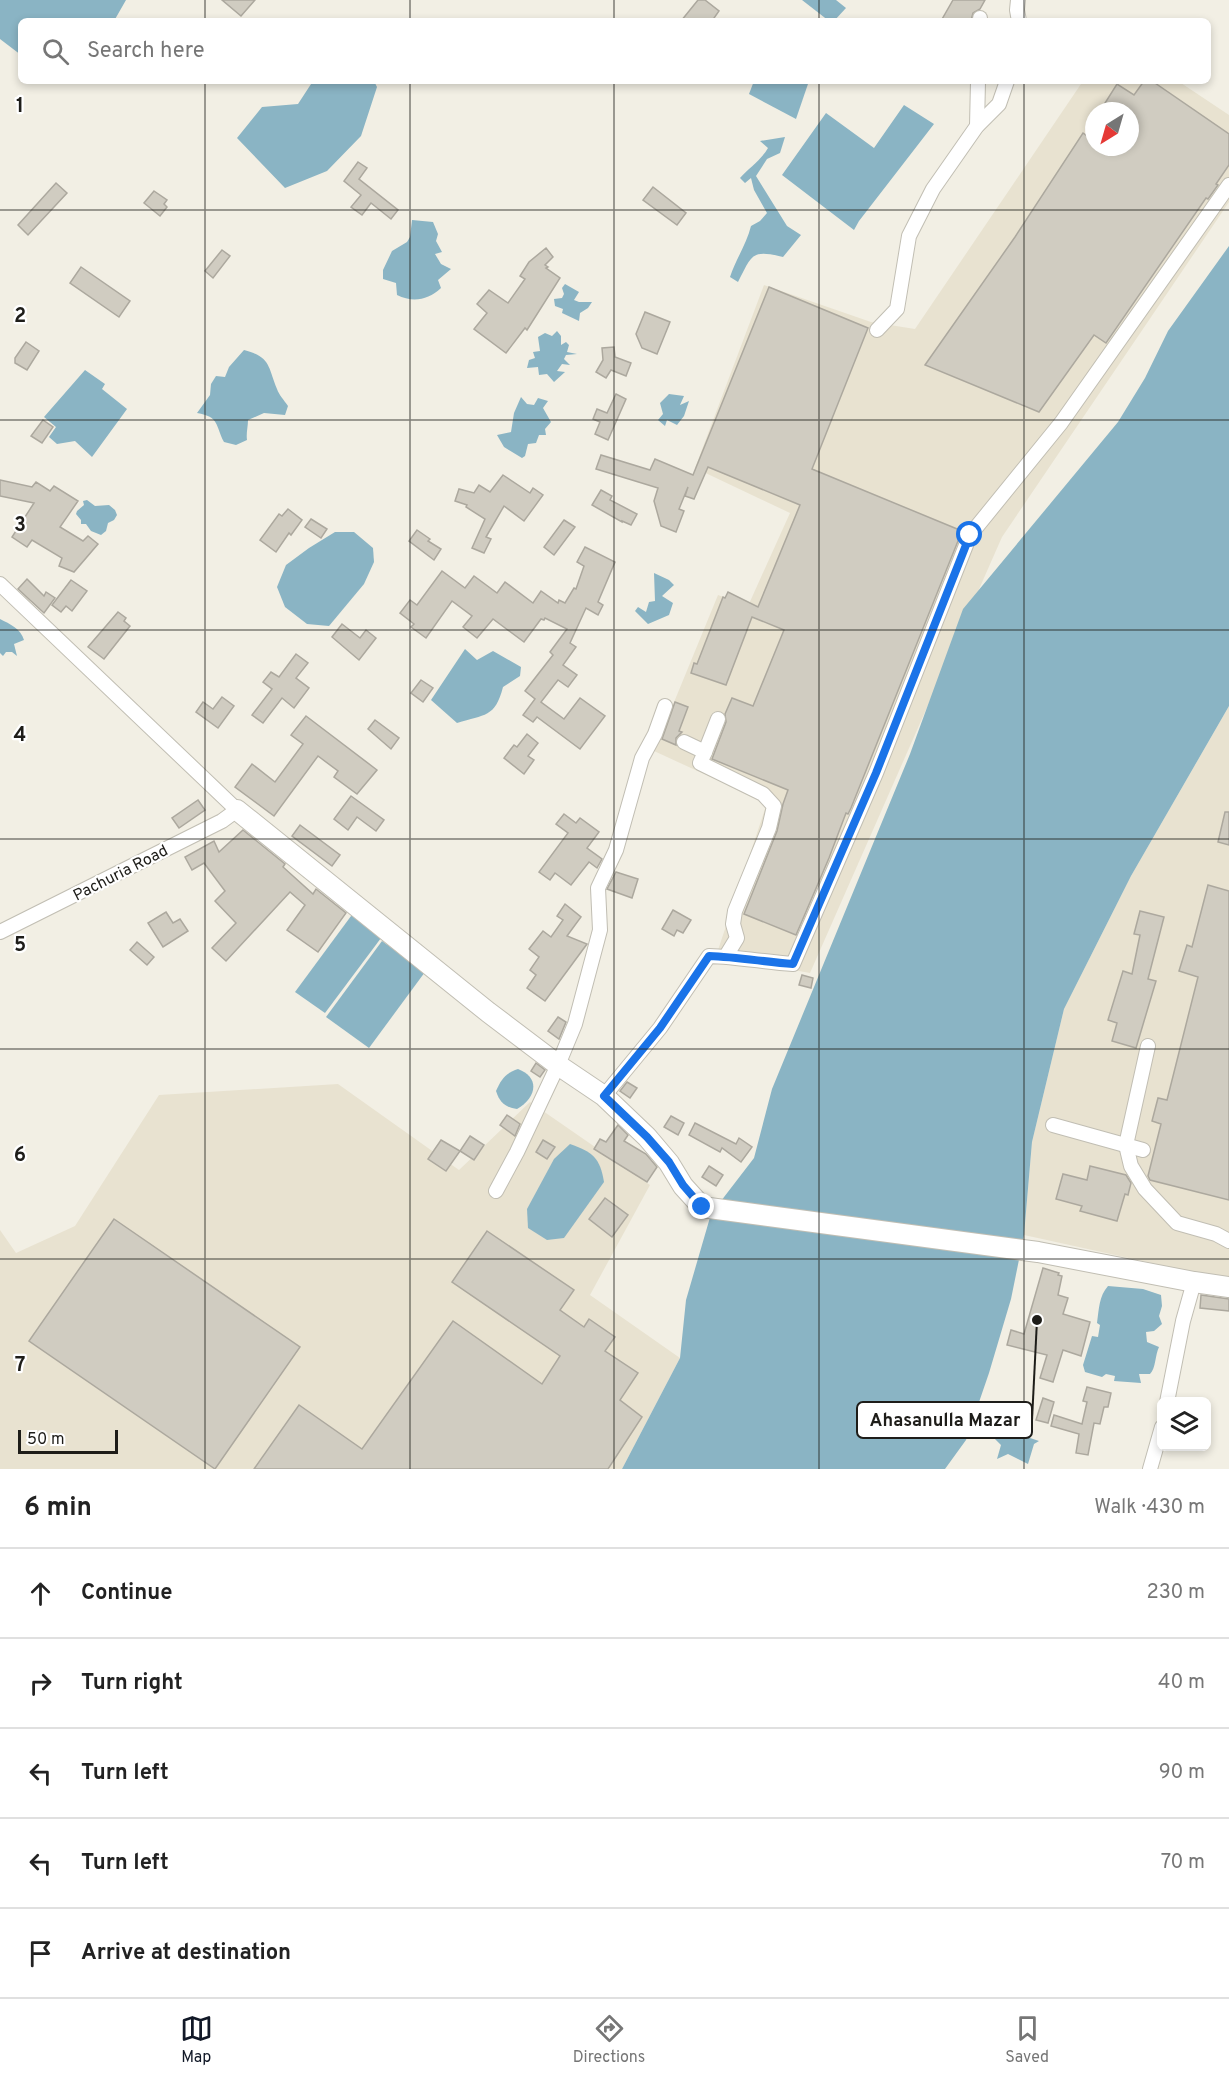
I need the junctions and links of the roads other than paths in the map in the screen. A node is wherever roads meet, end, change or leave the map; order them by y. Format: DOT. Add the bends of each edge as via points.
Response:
graph roads {
  1 [pos="1018,0"];
  2 [pos="1018,18"];
  3 [pos="978,84"];
  4 [pos="1006,84"];
  5 [pos="977,126"];
  6 [pos="1229,185"];
  7 [pos="877,330"];
  8 [pos="0,584"];
  9 [pos="665,706"];
  10 [pos="718,719"];
  11 [pos="684,742"];
  12 [pos="705,752"];
  13 [pos="237,810"];
  14 [pos="0,932"];
  15 [pos="726,956"];
  16 [pos="1148,1046"];
  17 [pos="558,1065"];
  18 [pos="604,1096"];
  19 [pos="1053,1125"];
  20 [pos="1126,1145"];
  21 [pos="1143,1150"];
  22 [pos="496,1191"];
  23 [pos="1229,1241"];
  24 [pos="1194,1282"];
  25 [pos="1229,1287"];
  26 [pos="1168,1397"];
  27 [pos="1157,1442"];
  28 [pos="1150,1469"];
  1 -- 2 [label="street"];
  3 -- 5 [label="street"];
  4 -- 5 [label="street" via="999,104"];
  5 -- 7 [label="street" via="933,189 909,236 897,309"];
  6 -- 15 [label="street" via="1061,423 970,535 876,773 793,964"];
  8 -- 13 [label="street"];
  9 -- 17 [label="street" via="642,758 616,850 598,888 600,930 575,1024"];
  10 -- 12 [label="street"];
  11 -- 12 [label="street"];
  12 -- 15 [label="street" via="700,763 763,794 774,806 735,911 737,939"];
  13 -- 14 [label="street, Pachuria Road"];
  13 -- 17 [label="main road"];
  15 -- 18 [label="street" via="709,956 660,1028"];
  16 -- 20 [label="street"];
  17 -- 18 [label="main road"];
  17 -- 22 [label="street"];
  18 -- 24 [label="main road" via="647,1137 702,1207 1038,1252"];
  19 -- 20 [label="street"];
  20 -- 21 [label="street"];
  20 -- 23 [label="street" via="1131,1166 1145,1189 1177,1223"];
  24 -- 25 [label="main road"];
  24 -- 26 [label="street"];
  27 -- 28 [label="street"];
}
